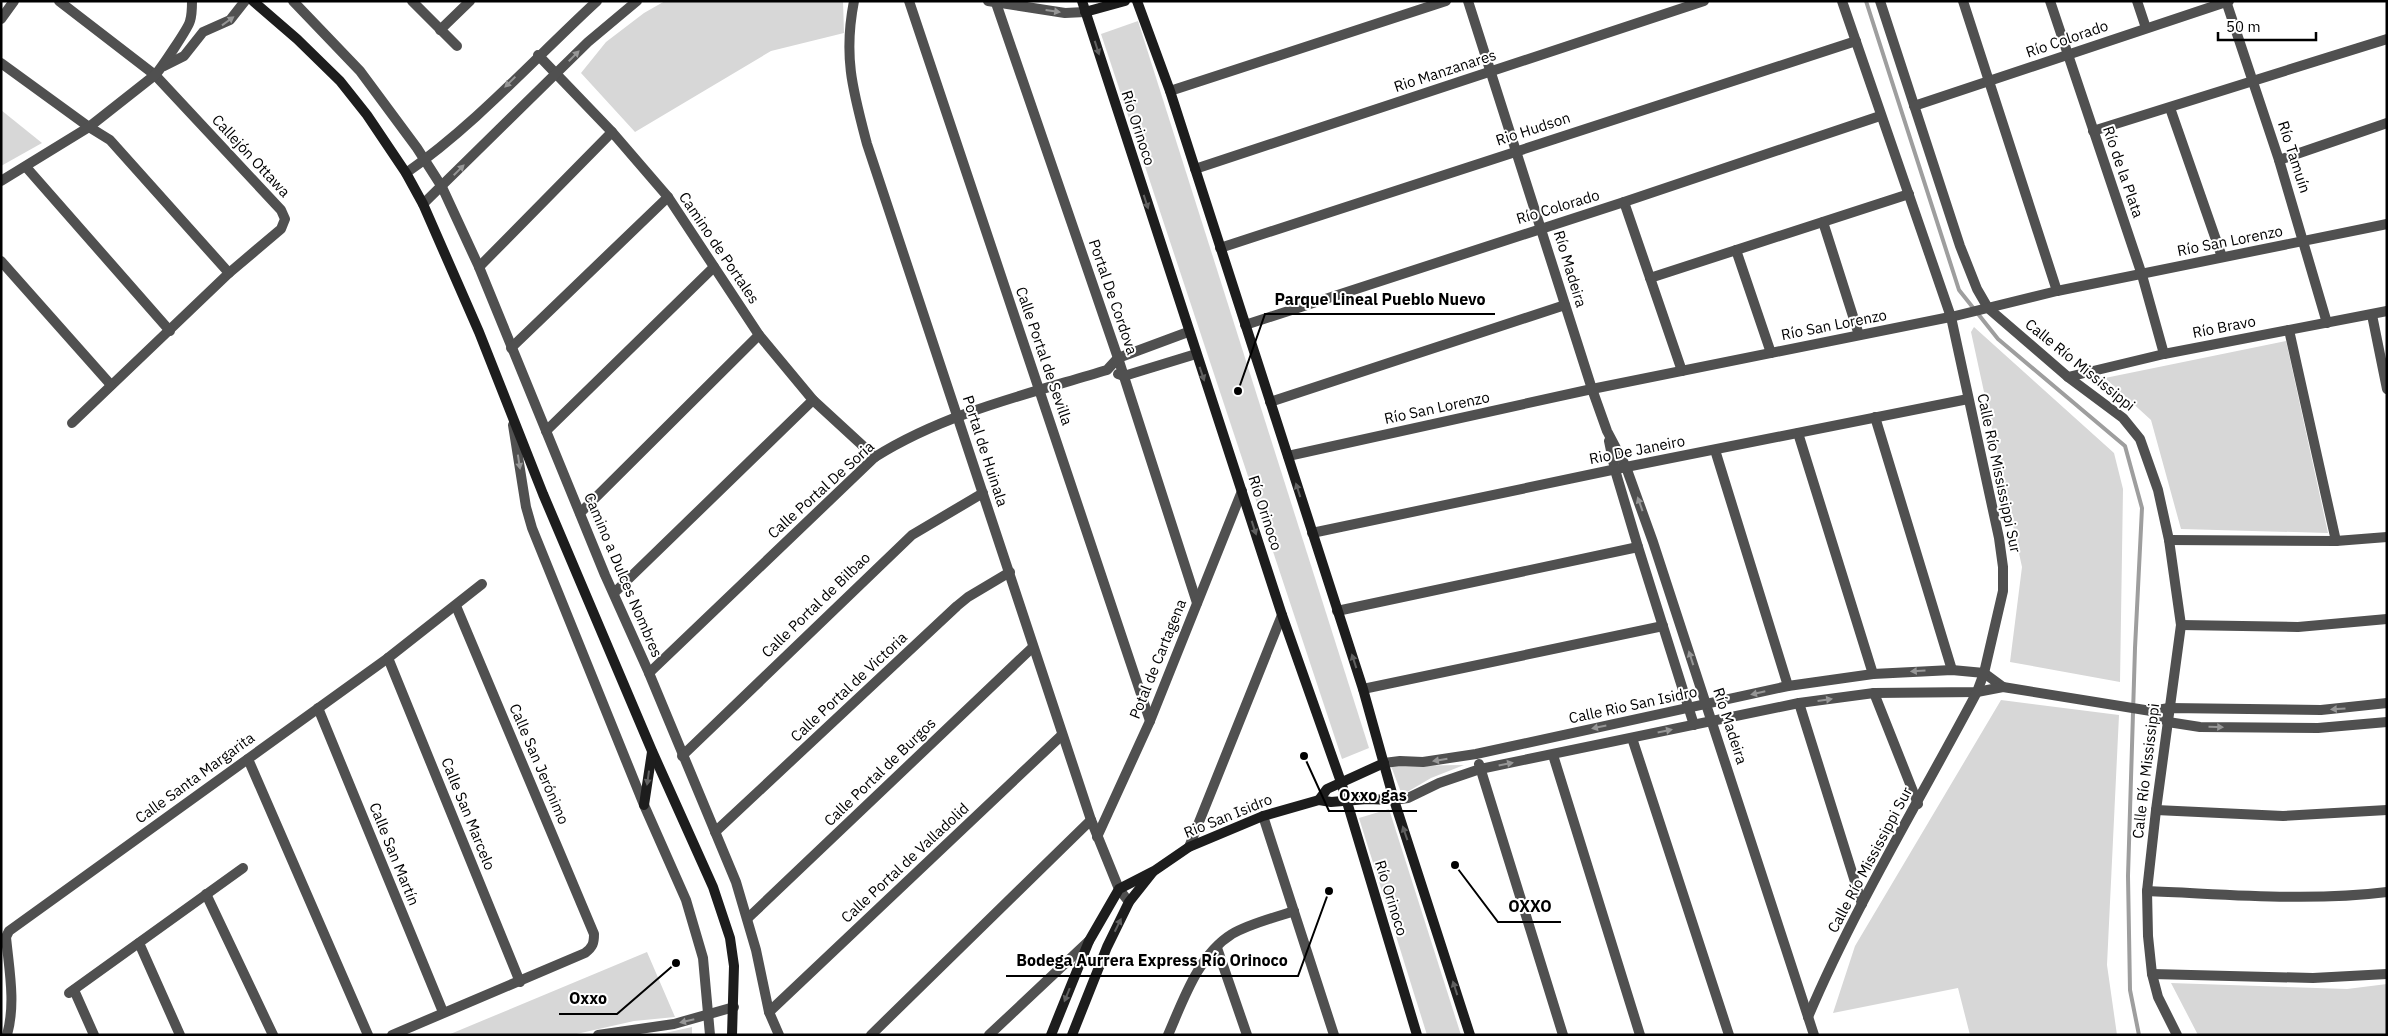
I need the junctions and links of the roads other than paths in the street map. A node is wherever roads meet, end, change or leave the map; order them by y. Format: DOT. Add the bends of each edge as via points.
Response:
graph roads {
  1 [pos="14,1"];
  2 [pos="59,1"];
  3 [pos="192,1"];
  4 [pos="246,1"];
  5 [pos="254,1"];
  6 [pos="293,1"];
  7 [pos="412,1"];
  8 [pos="470,1"];
  9 [pos="597,1"];
  10 [pos="637,1"];
  11 [pos="854,1"];
  12 [pos="909,1"];
  13 [pos="1125,1"];
  14 [pos="1137,1"];
  15 [pos="1446,1"];
  16 [pos="1468,1"];
  17 [pos="1704,1"];
  18 [pos="1842,1"];
  19 [pos="1880,1"];
  20 [pos="1963,1"];
  21 [pos="2050,1"];
  22 [pos="2137,1"];
  23 [pos="992,2"];
  24 [pos="2227,2"];
  25 [pos="1084,6"];
  26 [pos="1,20"];
  27 [pos="190,23"];
  28 [pos="2146,28"];
  29 [pos="440,30"];
  30 [pos="203,32"];
  31 [pos="2387,39"];
  32 [pos="1856,41"];
  33 [pos="457,46"];
  34 [pos="538,56"];
  35 [pos="2068,56"];
  36 [pos="1,63"];
  37 [pos="164,66"];
  38 [pos="1491,72"];
  39 [pos="556,74"];
  40 [pos="155,75"];
  41 [pos="1989,80"];
  42 [pos="2253,81"];
  43 [pos="1170,91"];
  44 [pos="1914,106"];
  45 [pos="2170,108"];
  46 [pos="1880,116"];
  47 [pos="2387,123"];
  48 [pos="88,128"];
  49 [pos="2093,131"];
  50 [pos="612,132"];
  51 [pos="1516,151"];
  52 [pos="425,160"];
  53 [pos="2279,160"];
  54 [pos="26,167"];
  55 [pos="1195,169"];
  56 [pos="406,173"];
  57 [pos="1,181"];
  58 [pos="442,187"];
  59 [pos="1908,194"];
  60 [pos="668,197"];
  61 [pos="1624,202"];
  62 [pos="423,204"];
  63 [pos="1823,222"];
  64 [pos="2387,224"];
  65 [pos="1542,227"];
  66 [pos="2304,242"];
  67 [pos="1220,248"];
  68 [pos="1736,250"];
  69 [pos="2222,257"];
  70 [pos="1,261"];
  71 [pos="479,267"];
  72 [pos="714,267"];
  73 [pos="229,273"];
  74 [pos="2142,275"];
  75 [pos="1650,278"];
  76 [pos="2057,291"];
  77 [pos="1565,304"];
  78 [pos="1983,310"];
  79 [pos="2387,311"];
  80 [pos="2372,314"];
  81 [pos="1953,317"];
  82 [pos="2327,322"];
  83 [pos="1245,325"];
  84 [pos="2289,330"];
  85 [pos="170,331"];
  86 [pos="1188,332"];
  87 [pos="759,335"];
  88 [pos="1859,335"];
  89 [pos="511,348"];
  90 [pos="1771,353"];
  91 [pos="1196,354"];
  92 [pos="2164,354"];
  93 [pos="1118,358"];
  94 [pos="1107,370"];
  95 [pos="1682,371"];
  96 [pos="1124,376"];
  97 [pos="2068,377"];
  98 [pos="112,385"];
  99 [pos="1592,389"];
  100 [pos="2387,389"];
  101 [pos="1040,390"];
  102 [pos="1968,399"];
  103 [pos="813,400"];
  104 [pos="1270,402"];
  105 [pos="512,414"];
  106 [pos="958,416"];
  107 [pos="1875,417"];
  108 [pos="72,423"];
  109 [pos="546,431"];
  110 [pos="1607,431"];
  111 [pos="1798,433"];
  112 [pos="1715,450"];
  113 [pos="1288,456"];
  114 [pos="875,457"];
  115 [pos="1626,467"];
  116 [pos="1615,470"];
  117 [pos="1242,491"];
  118 [pos="983,493"];
  119 [pos="580,513"];
  120 [pos="1312,533"];
  121 [pos="2387,536"];
  122 [pos="2169,540"];
  123 [pos="2336,541"];
  124 [pos="1638,547"];
  125 [pos="1010,572"];
  126 [pos="482,584"];
  127 [pos="1668,587"];
  128 [pos="1652,592"];
  129 [pos="614,593"];
  130 [pos="1197,603"];
  131 [pos="456,606"];
  132 [pos="1338,611"];
  133 [pos="1282,615"];
  134 [pos="2387,619"];
  135 [pos="2181,624"];
  136 [pos="1663,626"];
  137 [pos="1033,647"];
  138 [pos="388,658"];
  139 [pos="1952,670"];
  140 [pos="649,673"];
  141 [pos="1984,673"];
  142 [pos="1872,674"];
  143 [pos="1788,686"];
  144 [pos="2003,687"];
  145 [pos="1363,689"];
  146 [pos="1977,692"];
  147 [pos="1874,693"];
  148 [pos="1799,703"];
  149 [pos="2387,703"];
  150 [pos="1707,705"];
  151 [pos="318,708"];
  152 [pos="1688,708"];
  153 [pos="2169,708"];
  154 [pos="2146,710"];
  155 [pos="1150,721"];
  156 [pos="1712,721"];
  157 [pos="2168,722"];
  158 [pos="2387,722"];
  159 [pos="1694,724"];
  160 [pos="1062,735"];
  161 [pos="1632,738"];
  162 [pos="652,751"];
  163 [pos="1476,754"];
  164 [pos="1553,755"];
  165 [pos="682,756"];
  166 [pos="248,759"];
  167 [pos="1384,763"];
  168 [pos="1480,769"];
  169 [pos="1341,782"];
  170 [pos="1319,800"];
  171 [pos="1394,800"];
  172 [pos="1347,801"];
  173 [pos="1918,804"];
  174 [pos="644,805"];
  175 [pos="2156,810"];
  176 [pos="2387,810"];
  177 [pos="1262,816"];
  178 [pos="1091,820"];
  179 [pos="715,832"];
  180 [pos="1097,837"];
  181 [pos="1189,847"];
  182 [pos="243,868"];
  183 [pos="1154,870"];
  184 [pos="1119,889"];
  185 [pos="2147,891"];
  186 [pos="2387,892"];
  187 [pos="206,894"];
  188 [pos="1129,902"];
  189 [pos="1862,904"];
  190 [pos="1294,910"];
  191 [pos="748,918"];
  192 [pos="1089,941"];
  193 [pos="139,943"];
  194 [pos="1217,948"];
  195 [pos="2152,974"];
  196 [pos="2387,974"];
  197 [pos="520,982"];
  198 [pos="734,1007"];
  199 [pos="443,1012"];
  200 [pos="769,1012"];
  201 [pos="709,1015"];
  202 [pos="1808,1017"];
  203 [pos="7,1035"];
  204 [pos="94,1035"];
  205 [pos="180,1035"];
  206 [pos="273,1035"];
  207 [pos="368,1035"];
  208 [pos="392,1035"];
  209 [pos="598,1035"];
  210 [pos="710,1035"];
  211 [pos="732,1035"];
  212 [pos="779,1035"];
  213 [pos="872,1035"];
  214 [pos="989,1035"];
  215 [pos="1051,1035"];
  216 [pos="1072,1035"];
  217 [pos="1168,1035"];
  218 [pos="1247,1035"];
  219 [pos="1334,1035"];
  220 [pos="1418,1035"];
  221 [pos="1470,1035"];
  222 [pos="1563,1035"];
  223 [pos="1640,1035"];
  224 [pos="1729,1035"];
  225 [pos="1814,1035"];
  226 [pos="2177,1035"];
  1 -- 26 [label="street"];
  2 -- 40 [label="street, Callejón Ottawa"];
  3 -- 27 [label="street"];
  30 -- 4 [label="street, one-way" via="230,20"];
  5 -- 56 [label="street" via="340,81"];
  6 -- 52 [label="street, Camino a Dulces Nombres" via="360,71"];
  7 -- 29 [label="street"];
  8 -- 29 [label="street"];
  9 -- 34 [label="street"];
  39 -- 10 [label="street, one-way" via="606,25"];
  11 -- 106 [label="street, Portal de Huinala" via="848,47 853,90 867,144"];
  12 -- 101 [label="street, Calle Portal de Sevilla"];
  13 -- 25 [label="street"];
  14 -- 43 [label="street"];
  15 -- 43 [label="street"];
  16 -- 38 [label="street, Río Madeira"];
  17 -- 38 [label="street, Rio Manzanares"];
  18 -- 32 [label="street, Calle Río Mississippi Sur"];
  19 -- 44 [label="street, Calle Río Mississippi"];
  20 -- 41 [label="street"];
  21 -- 35 [label="street, Río de la Plata"];
  22 -- 28 [label="street"];
  23 -- 25 [label="street, one-way" via="1064,13"];
  23 -- 93 [label="street, Portal De Cordova"];
  24 -- 28 [label="street, Río Colorado"];
  24 -- 42 [label="street, Río Tamuín"];
  25 -- 86 [label="street, Río Orinoco, one-way"];
  27 -- 30 [label="street"];
  27 -- 37 [label="street"];
  28 -- 35 [label="street, Río Colorado"];
  29 -- 33 [label="street"];
  30 -- 37 [label="street" via="184,56"];
  31 -- 42 [label="street"];
  32 -- 46 [label="street, Calle Río Mississippi Sur"];
  32 -- 51 [label="street, Rio Hudson"];
  34 -- 39 [label="street, Camino de Portales"];
  34 -- 52 [label="street, one-way" via="466,126"];
  35 -- 41 [label="street, Río Colorado"];
  35 -- 49 [label="street, Río de la Plata"];
  36 -- 48 [label="street"];
  37 -- 40 [label="street"];
  38 -- 51 [label="street, Río Madeira"];
  38 -- 55 [label="street, Rio Manzanares"];
  39 -- 50 [label="street, Camino de Portales"];
  58 -- 39 [label="street, one-way"];
  40 -- 48 [label="street"];
  40 -- 73 [label="street, Callejón Ottawa" via="284,214 281,229"];
  41 -- 44 [label="street, Río Colorado"];
  41 -- 76 [label="street"];
  42 -- 45 [label="street"];
  42 -- 53 [label="street, Río Tamuín"];
  43 -- 55 [label="street"];
  44 -- 78 [label="street, Calle Río Mississippi"];
  45 -- 49 [label="street"];
  45 -- 69 [label="street"];
  46 -- 59 [label="street, Calle Río Mississippi Sur"];
  46 -- 61 [label="street, Río Colorado"];
  47 -- 53 [label="street"];
  48 -- 54 [label="street"];
  48 -- 73 [label="street" via="110,140"];
  49 -- 74 [label="street, Río de la Plata"];
  50 -- 60 [label="street, Camino de Portales"];
  50 -- 71 [label="street"];
  51 -- 65 [label="street, Río Madeira"];
  51 -- 67 [label="street, Rio Hudson"];
  52 -- 56 [label="street"];
  52 -- 58 [label="street, Camino a Dulces Nombres"];
  53 -- 66 [label="street, Río Tamuín"];
  54 -- 57 [label="street"];
  54 -- 85 [label="street"];
  55 -- 67 [label="street"];
  56 -- 62 [label="street"];
  58 -- 62 [label="street"];
  58 -- 71 [label="street, Camino a Dulces Nombres"];
  59 -- 63 [label="street"];
  59 -- 81 [label="street, Calle Río Mississippi Sur"];
  60 -- 72 [label="street, Camino de Portales"];
  60 -- 89 [label="street"];
  61 -- 65 [label="street, Río Colorado"];
  61 -- 75 [label="street"];
  62 -- 105 [label="street"];
  63 -- 68 [label="street"];
  63 -- 88 [label="street"];
  64 -- 66 [label="street, Río San Lorenzo"];
  65 -- 77 [label="street, Río Madeira"];
  65 -- 83 [label="street, Río Colorado"];
  66 -- 69 [label="street, Río San Lorenzo"];
  66 -- 82 [label="street, Río Tamuín"];
  67 -- 83 [label="street"];
  68 -- 75 [label="street"];
  68 -- 90 [label="street"];
  69 -- 74 [label="street, Río San Lorenzo"];
  70 -- 98 [label="street"];
  71 -- 89 [label="street, Camino a Dulces Nombres"];
  72 -- 87 [label="street, Camino de Portales"];
  72 -- 109 [label="street"];
  73 -- 85 [label="street, Callejón Ottawa"];
  74 -- 76 [label="street, Río San Lorenzo"];
  74 -- 92 [label="street, Río de la Plata"];
  75 -- 95 [label="street"];
  76 -- 78 [label="street, Río San Lorenzo"];
  77 -- 99 [label="street, Río Madeira"];
  77 -- 104 [label="street"];
  78 -- 81 [label="street, Río San Lorenzo"];
  78 -- 97 [label="street, Calle Río Mississippi"];
  79 -- 80 [label="street, Río Bravo"];
  80 -- 82 [label="street, Río Bravo"];
  80 -- 100 [label="street"];
  81 -- 88 [label="street, Río San Lorenzo"];
  81 -- 102 [label="street, Calle Río Mississippi Sur"];
  82 -- 84 [label="street, Río Bravo"];
  83 -- 104 [label="street"];
  84 -- 92 [label="street, Río Bravo"];
  84 -- 123 [label="street"];
  85 -- 98 [label="street, Callejón Ottawa"];
  86 -- 91 [label="street, Río Orinoco"];
  86 -- 93 [label="street"];
  87 -- 103 [label="street, Camino de Portales"];
  87 -- 119 [label="street"];
  88 -- 90 [label="street, Río San Lorenzo"];
  89 -- 109 [label="street, Camino a Dulces Nombres"];
  90 -- 95 [label="street, Río San Lorenzo"];
  91 -- 96 [label="street"];
  91 -- 117 [label="street, Río Orinoco, one-way"];
  92 -- 97 [label="street, Río Bravo"];
  93 -- 94 [label="street"];
  93 -- 96 [label="street, Portal De Cordova"];
  94 -- 96 [label="street"];
  94 -- 101 [label="street, Calle Portal De Soria"];
  95 -- 99 [label="street, Río San Lorenzo"];
  96 -- 130 [label="street, Portal De Cordova"];
  97 -- 122 [label="street, Calle Río Mississippi" via="2123,418 2140,439 2158,490"];
  98 -- 108 [label="street, Callejón Ottawa"];
  99 -- 110 [label="street, Río Madeira"];
  99 -- 113 [label="street, Río San Lorenzo"];
  101 -- 106 [label="street, Calle Portal De Soria"];
  101 -- 155 [label="street, Calle Portal de Sevilla"];
  102 -- 107 [label="street, Rio De Janeiro"];
  102 -- 141 [label="street, Calle Río Mississippi Sur" via="2003,566 2003,590"];
  103 -- 114 [label="street, Camino de Portales"];
  103 -- 129 [label="street"];
  104 -- 113 [label="street"];
  105 -- 162 [label="street"];
  105 -- 174 [label="street, one-way" via="532,528"];
  106 -- 114 [label="street, Calle Portal De Soria" via="926,428"];
  106 -- 118 [label="street, Portal de Huinala"];
  107 -- 111 [label="street, Rio De Janeiro"];
  107 -- 139 [label="street"];
  109 -- 119 [label="street, Camino a Dulces Nombres"];
  110 -- 115 [label="street, Río Madeira"];
  110 -- 116 [label="street, Río Madeira"];
  111 -- 112 [label="street, Rio De Janeiro"];
  111 -- 142 [label="street"];
  112 -- 115 [label="street, Rio De Janeiro"];
  112 -- 143 [label="street"];
  120 -- 113 [label="street, one-way"];
  114 -- 140 [label="street, Calle Portal De Soria"];
  115 -- 116 [label="street, Rio De Janeiro"];
  127 -- 115 [label="street, Río Madeira, one-way"];
  116 -- 120 [label="street, Rio De Janeiro"];
  116 -- 124 [label="street, Río Madeira"];
  117 -- 130 [label="street, Potal de Cartagena"];
  117 -- 133 [label="street, Río Orinoco, one-way"];
  118 -- 125 [label="street, Portal de Huinala"];
  118 -- 165 [label="street, Calle Portal de Bilbao" via="912,535"];
  119 -- 129 [label="street, Camino a Dulces Nombres"];
  120 -- 132 [label="street"];
  121 -- 123 [label="street"];
  122 -- 123 [label="street"];
  122 -- 135 [label="street, Calle Río Mississippi"];
  124 -- 128 [label="street, Río Madeira"];
  124 -- 132 [label="street"];
  125 -- 137 [label="street, Portal de Huinala"];
  125 -- 179 [label="street, Calle Portal de Victoria" via="957,606"];
  126 -- 131 [label="street, Calle Santa Margarita"];
  127 -- 128 [label="street"];
  150 -- 127 [label="street, Río Madeira, one-way"];
  128 -- 136 [label="street, Río Madeira"];
  129 -- 140 [label="street, Camino a Dulces Nombres"];
  130 -- 155 [label="street, Potal de Cartagena"];
  131 -- 138 [label="street, Calle Santa Margarita"];
  131 -- 197 [label="street, Calle San Jerónimo" via="594,934 592,948 585,953"];
  145 -- 132 [label="street, one-way"];
  133 -- 169 [label="street, Río Orinoco"];
  133 -- 181 [label="street"];
  134 -- 135 [label="street" via="2298,627"];
  135 -- 153 [label="street, Calle Río Mississippi"];
  136 -- 145 [label="street"];
  136 -- 152 [label="street, Río Madeira"];
  137 -- 160 [label="street, Portal de Huinala"];
  137 -- 191 [label="street, Calle Portal de Burgos"];
  138 -- 151 [label="street, Calle Santa Margarita"];
  138 -- 197 [label="street, Calle San Marcelo"];
  139 -- 141 [label="street, Calle Rio San Isidro"];
  139 -- 142 [label="street, Calle Rio San Isidro, one-way"];
  140 -- 165 [label="street, Camino a Dulces Nombres"];
  141 -- 144 [label="street"];
  141 -- 146 [label="street, Calle Río Mississippi Sur"];
  142 -- 143 [label="street, Calle Rio San Isidro"];
  143 -- 150 [label="street, Calle Rio San Isidro, one-way"];
  144 -- 146 [label="street"];
  144 -- 154 [label="street"];
  145 -- 167 [label="street"];
  146 -- 147 [label="street"];
  146 -- 173 [label="street, Calle Río Mississippi Sur"];
  148 -- 147 [label="street, one-way"];
  147 -- 173 [label="street"];
  148 -- 156 [label="street"];
  148 -- 189 [label="street"];
  149 -- 153 [label="street, one-way" via="2320,710"];
  150 -- 152 [label="street, Calle Rio San Isidro"];
  150 -- 156 [label="street, Río Madeira"];
  151 -- 166 [label="street, Calle Santa Margarita"];
  151 -- 199 [label="street, Calle San Martín"];
  152 -- 159 [label="street, Río Madeira"];
  152 -- 163 [label="street, Calle Rio San Isidro, one-way"];
  153 -- 154 [label="street"];
  153 -- 157 [label="street, Calle Río Mississippi"];
  154 -- 157 [label="street"];
  155 -- 180 [label="street, Potal de Cartagena"];
  156 -- 159 [label="street"];
  156 -- 202 [label="street, Río Madeira"];
  157 -- 158 [label="street, one-way" via="2245,729 2318,728"];
  157 -- 175 [label="street, Calle Río Mississippi"];
  161 -- 159 [label="street, one-way"];
  160 -- 178 [label="street, Portal de Huinala"];
  160 -- 200 [label="street, Calle Portal de Valladolid"];
  161 -- 164 [label="street"];
  161 -- 224 [label="street"];
  162 -- 174 [label="street, one-way"];
  162 -- 198 [label="street" via="722,912 734,966"];
  163 -- 167 [label="street, Calle Rio San Isidro, one-way" via="1424,762"];
  163 -- 168 [label="street"];
  168 -- 164 [label="street, one-way"];
  164 -- 223 [label="street"];
  165 -- 179 [label="street, Camino a Dulces Nombres"];
  166 -- 203 [label="street, Calle Santa Margarita" via="9,930 6,937 12,992"];
  166 -- 207 [label="street"];
  167 -- 169 [label="street, Rio San Isidro"];
  167 -- 171 [label="street"];
  168 -- 171 [label="street" via="1408,798"];
  168 -- 222 [label="street"];
  169 -- 170 [label="street, Rio San Isidro" via="1327,789"];
  169 -- 172 [label="street, Río Orinoco"];
  170 -- 172 [label="street, Rio San Isidro"];
  170 -- 177 [label="street, Rio San Isidro"];
  171 -- 172 [label="street, Rio San Isidro"];
  221 -- 171 [label="street, one-way"];
  172 -- 220 [label="street, Río Orinoco"];
  173 -- 189 [label="street, Calle Río Mississippi Sur"];
  174 -- 201 [label="street" via="696,928"];
  175 -- 176 [label="street" via="2284,816"];
  175 -- 185 [label="street, Calle Río Mississippi"];
  177 -- 181 [label="street, Rio San Isidro"];
  177 -- 190 [label="street"];
  178 -- 180 [label="street, Portal de Huinala"];
  178 -- 213 [label="street"];
  179 -- 191 [label="street, Camino a Dulces Nombres"];
  180 -- 184 [label="street, Portal de Huinala"];
  181 -- 183 [label="street, Rio San Isidro"];
  182 -- 187 [label="street"];
  183 -- 184 [label="street, Rio San Isidro"];
  183 -- 188 [label="street, Rio San Isidro"];
  184 -- 188 [label="street, Portal de Huinala"];
  184 -- 192 [label="street"];
  185 -- 186 [label="street" via="2287,896"];
  185 -- 195 [label="street, Calle Río Mississippi"];
  187 -- 193 [label="street"];
  187 -- 206 [label="street"];
  216 -- 188 [label="street, Rio San Isidro, one-way"];
  189 -- 202 [label="street, Calle Río Mississippi Sur"];
  190 -- 194 [label="street" via="1231,935"];
  190 -- 219 [label="street"];
  191 -- 200 [label="street, Camino a Dulces Nombres"];
  192 -- 214 [label="street"];
  192 -- 215 [label="street, one-way"];
  193 -- 204 [label="street" via="71,991"];
  193 -- 205 [label="street"];
  194 -- 217 [label="street" via="1192,982"];
  194 -- 218 [label="street"];
  195 -- 196 [label="street" via="2314,978"];
  195 -- 226 [label="street, Calle Río Mississippi" via="2158,996"];
  197 -- 199 [label="street"];
  198 -- 201 [label="street"];
  198 -- 211 [label="street"];
  199 -- 208 [label="street"];
  200 -- 212 [label="street, Camino a Dulces Nombres"];
  201 -- 209 [label="street, one-way" via="674,1024"];
  201 -- 210 [label="street"];
  202 -- 225 [label="street, Río Madeira"];
}
